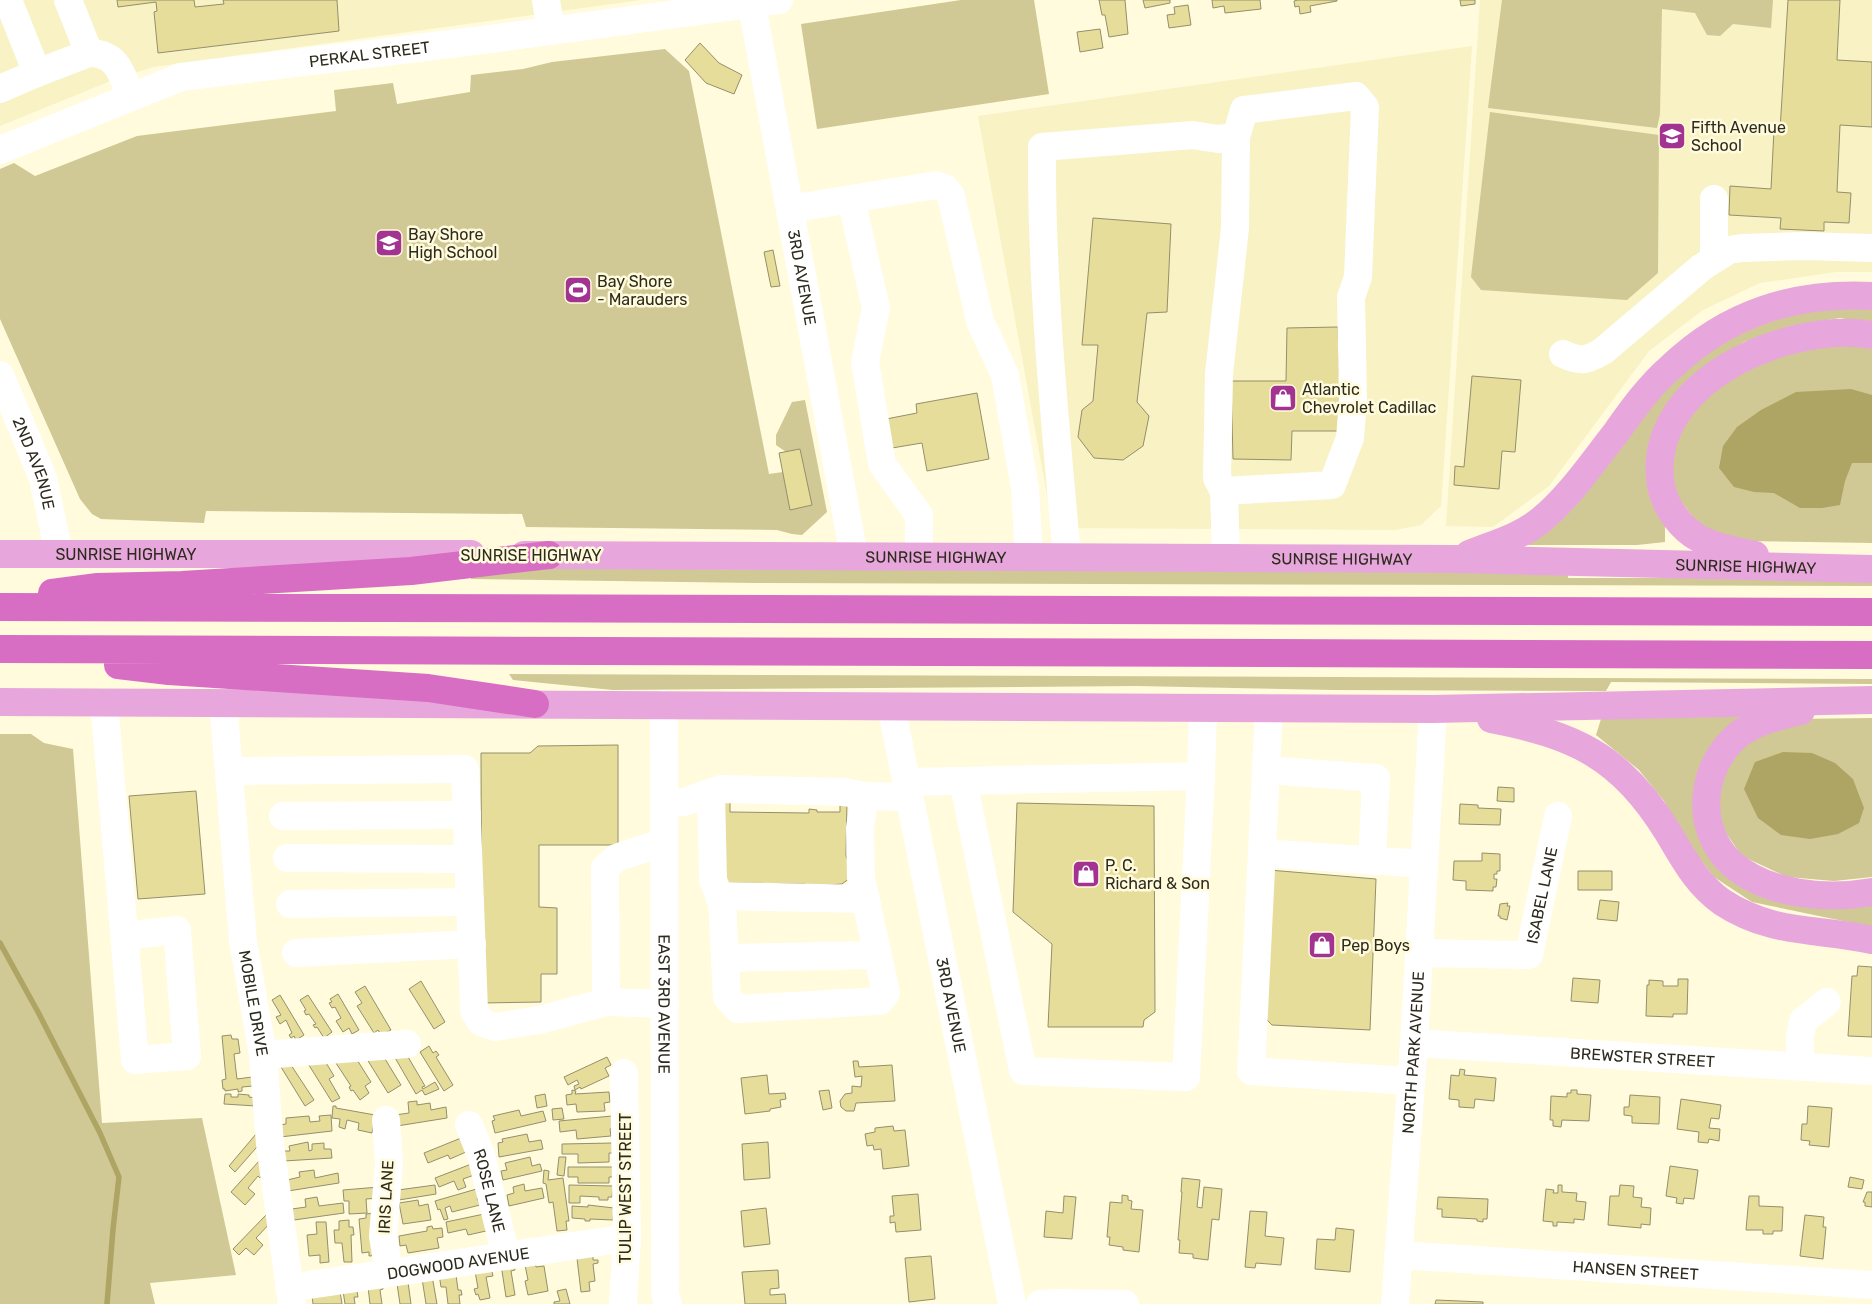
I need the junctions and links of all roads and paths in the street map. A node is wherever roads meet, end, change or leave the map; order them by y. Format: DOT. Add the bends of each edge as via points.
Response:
graph roads {
  1 [pos="8,0"];
  2 [pos="68,0"];
  3 [pos="546,0"];
  4 [pos="779,0"];
  5 [pos="752,2"];
  6 [pos="669,8"];
  7 [pos="551,31"];
  8 [pos="89,53"];
  9 [pos="37,73"];
  10 [pos="0,89"];
  11 [pos="131,98"];
  12 [pos="1236,137"];
  13 [pos="0,150"];
  14 [pos="852,199"];
  15 [pos="1714,199"];
  16 [pos="790,209"];
  17 [pos="1872,248"];
  18 [pos="1714,258"];
  19 [pos="1872,296"];
  20 [pos="1872,335"];
  21 [pos="1563,354"];
  22 [pos="3,392"];
  23 [pos="1224,491"];
  24 [pos="0,554"];
  25 [pos="59,554"];
  26 [pos="549,555"];
  27 [pos="854,556"];
  28 [pos="919,556"];
  29 [pos="1029,557"];
  30 [pos="1067,557"];
  31 [pos="1226,558"];
  32 [pos="1456,559"];
  33 [pos="1803,567"];
  34 [pos="1872,569"];
  35 [pos="0,600"];
  36 [pos="0,607"];
  37 [pos="1872,612"];
  38 [pos="0,650"];
  39 [pos="1872,655"];
  40 [pos="1864,700"];
  41 [pos="0,702"];
  42 [pos="104,702"];
  43 [pos="223,703"];
  44 [pos="535,704"];
  45 [pos="664,704"];
  46 [pos="890,706"];
  47 [pos="1204,708"];
  48 [pos="1269,708"];
  49 [pos="1433,709"];
  50 [pos="229,770"];
  51 [pos="1266,770"];
  52 [pos="1201,776"];
  53 [pos="963,781"];
  54 [pos="908,790"];
  55 [pos="711,793"];
  56 [pos="865,796"];
  57 [pos="664,804"];
  58 [pos="467,815"];
  59 [pos="283,816"];
  60 [pos="1558,816"];
  61 [pos="664,842"];
  62 [pos="1262,854"];
  63 [pos="287,858"];
  64 [pos="468,859"];
  65 [pos="1372,860"];
  66 [pos="1424,864"];
  67 [pos="1872,892"];
  68 [pos="720,896"];
  69 [pos="866,899"];
  70 [pos="470,902"];
  71 [pos="290,904"];
  72 [pos="125,936"];
  73 [pos="1872,940"];
  74 [pos="472,944"];
  75 [pos="296,953"];
  76 [pos="1419,953"];
  77 [pos="877,954"];
  78 [pos="725,958"];
  79 [pos="606,1002"];
  80 [pos="1827,1002"];
  81 [pos="665,1004"];
  82 [pos="1414,1043"];
  83 [pos="407,1044"];
  84 [pos="263,1055"];
  85 [pos="1800,1066"];
  86 [pos="1872,1071"];
  87 [pos="624,1073"];
  88 [pos="1411,1081"];
  89 [pos="386,1120"];
  90 [pos="469,1125"];
  91 [pos="627,1238"];
  92 [pos="1398,1255"];
  93 [pos="506,1256"];
  94 [pos="389,1274"];
  95 [pos="1872,1285"];
  96 [pos="291,1296"];
  97 [pos="624,1304"];
  98 [pos="668,1304"];
  99 [pos="1012,1304"];
  100 [pos="1040,1304"];
  101 [pos="1125,1304"];
  102 [pos="1395,1304"];
  1 -- 9 [label="street"];
  2 -- 8 [label="street"];
  3 -- 7 [label="street"];
  4 -- 5 [label="street, PERKAL STREET"];
  5 -- 6 [label="street, PERKAL STREET"];
  5 -- 16 [label="street, 3RD AVENUE"];
  6 -- 7 [label="street, PERKAL STREET"];
  7 -- 11 [label="street, PERKAL STREET" via="181,77"];
  8 -- 9 [label="street"];
  8 -- 11 [label="street" via="104,54 114,61"];
  9 -- 10 [label="street"];
  11 -- 13 [label="street, PERKAL STREET"];
  12 -- 23 [label="street" via="1235,228 1219,374 1217,478"];
  12 -- 23 [label="street" via="1244,110 1356,96 1365,107 1358,278 1352,297 1352,410 1350,438 1343,460 1332,485"];
  12 -- 30 [label="street" via="1218,139 1194,135 1042,147 1042,208 1052,377"];
  14 -- 16 [label="street"];
  14 -- 28 [label="street" via="876,308 865,362 882,464 919,515"];
  14 -- 29 [label="street" via="936,185 945,188 951,196 980,321 1005,375 1025,488"];
  15 -- 18 [label="street"];
  16 -- 27 [label="street, 3RD AVENUE"];
  17 -- 18 [label="street" via="1742,248"];
  18 -- 21 [label="street" via="1603,351 1590,359 1577,360"];
  19 -- 32 [label="main road" via="1838,295 1794,300 1751,314 1717,331 1686,353 1656,382 1580,479 1541,520 1513,537"];
  20 -- 33 [label="main road" via="1831,333 1791,339 1741,359 1691,396 1672,421 1663,441 1659,463 1662,489 1680,523 1712,544"];
  22 -- 25 [label="street, 2ND AVENUE" via="43,478"];
  23 -- 31 [label="street"];
  24 -- 25 [label="main road, SUNRISE HIGHWAY"];
  25 -- 26 [label="main road, SUNRISE HIGHWAY"];
  26 -- 27 [label="main road, SUNRISE HIGHWAY"];
  26 -- 35 [label="highway" via="411,571 98,587"];
  27 -- 28 [label="main road, SUNRISE HIGHWAY"];
  28 -- 29 [label="main road, SUNRISE HIGHWAY"];
  29 -- 30 [label="main road, SUNRISE HIGHWAY"];
  30 -- 31 [label="main road, SUNRISE HIGHWAY"];
  31 -- 32 [label="main road, SUNRISE HIGHWAY"];
  32 -- 33 [label="main road, SUNRISE HIGHWAY"];
  33 -- 34 [label="main road, SUNRISE HIGHWAY"];
  36 -- 37 [label="highway"];
  38 -- 39 [label="highway"];
  38 -- 44 [label="highway" via="169,671 428,688"];
  40 -- 49 [label="main road"];
  40 -- 67 [label="main road" via="1777,717 1748,728 1722,751 1712,768 1706,810 1710,831 1722,852 1731,863 1756,879 1787,890 1823,896"];
  41 -- 42 [label="main road"];
  42 -- 43 [label="main road"];
  42 -- 72 [label="street"];
  43 -- 44 [label="main road"];
  43 -- 50 [label="street, MOBILE DRIVE"];
  44 -- 45 [label="main road"];
  45 -- 46 [label="main road"];
  45 -- 57 [label="street, EAST 3RD AVENUE"];
  46 -- 47 [label="main road"];
  46 -- 54 [label="street, 3RD AVENUE"];
  47 -- 48 [label="main road"];
  47 -- 52 [label="street"];
  48 -- 49 [label="main road"];
  48 -- 51 [label="street"];
  49 -- 66 [label="street, NORTH PARK AVENUE"];
  49 -- 73 [label="main road" via="1537,729 1576,743 1602,758 1649,804 1701,884 1735,910 1792,930"];
  50 -- 58 [label="street" via="465,769"];
  50 -- 84 [label="street, MOBILE DRIVE" via="243,940"];
  51 -- 62 [label="street"];
  51 -- 65 [label="street" via="1376,778"];
  52 -- 53 [label="street"];
  52 -- 53 [label="street" via="1186,1077 1023,1071"];
  53 -- 54 [label="street"];
  54 -- 56 [label="street"];
  54 -- 99 [label="street, 3RD AVENUE"];
  55 -- 56 [label="street" via="721,789 844,792"];
  55 -- 57 [label="street" via="684,802"];
  55 -- 68 [label="street" via="713,880"];
  56 -- 69 [label="street" via="860,828 861,878"];
  57 -- 61 [label="street, EAST 3RD AVENUE"];
  58 -- 59 [label="street"];
  58 -- 64 [label="street"];
  60 -- 76 [label="street, ISABEL LANE" via="1529,955"];
  61 -- 79 [label="street" via="616,858 605,868"];
  61 -- 81 [label="street, EAST 3RD AVENUE"];
  62 -- 65 [label="street"];
  62 -- 88 [label="street" via="1251,1071"];
  63 -- 64 [label="street"];
  64 -- 70 [label="street"];
  65 -- 66 [label="street"];
  66 -- 76 [label="street, NORTH PARK AVENUE"];
  68 -- 69 [label="street"];
  68 -- 78 [label="street"];
  69 -- 77 [label="street"];
  70 -- 71 [label="street"];
  70 -- 74 [label="street"];
  72 -- 72 [label="street" via="136,1060 187,1056 177,930"];
  74 -- 75 [label="street"];
  74 -- 79 [label="street" via="474,1011 481,1022 495,1028"];
  76 -- 82 [label="street, NORTH PARK AVENUE"];
  77 -- 78 [label="street"];
  77 -- 78 [label="street" via="886,993 880,1001 738,1009 727,997"];
  79 -- 81 [label="street"];
  80 -- 85 [label="street" via="1803,1021"];
  81 -- 98 [label="street, EAST 3RD AVENUE" via="665,1294"];
  82 -- 85 [label="street, BREWSTER STREET"];
  82 -- 88 [label="street, NORTH PARK AVENUE"];
  83 -- 84 [label="street"];
  84 -- 96 [label="street, MOBILE DRIVE" via="270,1144"];
  85 -- 86 [label="street, BREWSTER STREET"];
  87 -- 91 [label="street, TULIP WEST STREET"];
  88 -- 92 [label="street, NORTH PARK AVENUE"];
  89 -- 94 [label="street, IRIS LANE" via="389,1163 383,1236"];
  90 -- 93 [label="street, ROSE LANE" via="481,1155"];
  91 -- 93 [label="street, DOGWOOD AVENUE"];
  91 -- 97 [label="street, TULIP WEST STREET"];
  92 -- 95 [label="street, HANSEN STREET"];
  92 -- 102 [label="street, NORTH PARK AVENUE"];
  93 -- 94 [label="street, DOGWOOD AVENUE"];
  94 -- 96 [label="street, DOGWOOD AVENUE"];
  100 -- 101 [label="street"];
}
